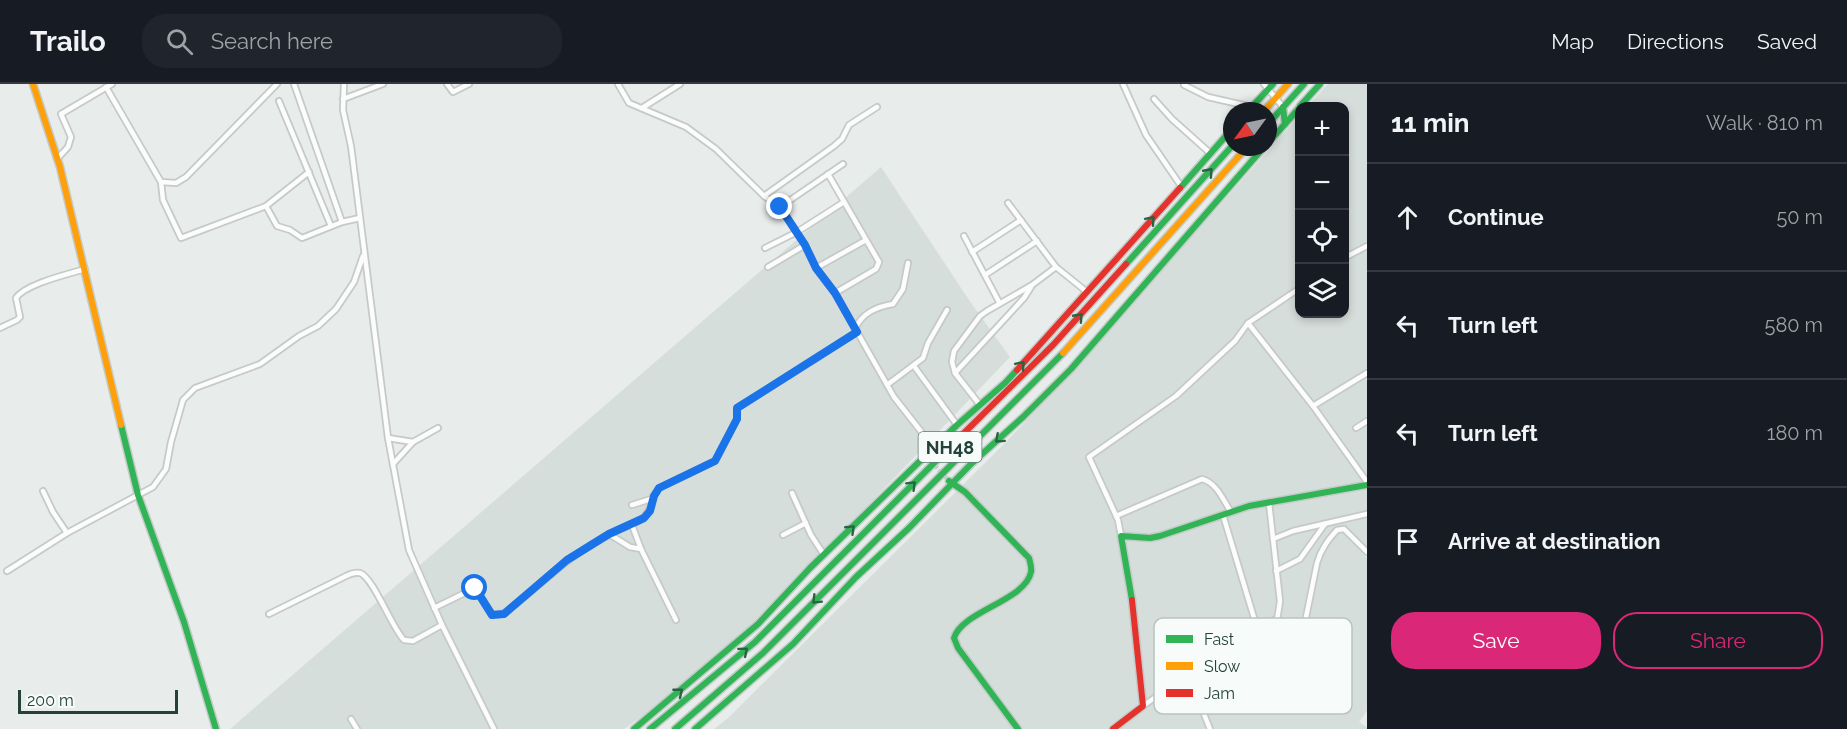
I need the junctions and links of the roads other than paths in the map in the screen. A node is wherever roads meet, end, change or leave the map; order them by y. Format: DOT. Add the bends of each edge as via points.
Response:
graph roads {
  1 [pos="33,84"];
  2 [pos="112,84"];
  3 [pos="277,84"];
  4 [pos="294,84"];
  5 [pos="344,84"];
  6 [pos="384,84"];
  7 [pos="447,84"];
  8 [pos="470,84"];
  9 [pos="618,84"];
  10 [pos="680,84"];
  11 [pos="1123,84"];
  12 [pos="1288,84"];
  13 [pos="1304,84"];
  14 [pos="1320,84"];
  15 [pos="1184,85"];
  16 [pos="1268,86"];
  17 [pos="106,87"];
  18 [pos="344,99"];
  19 [pos="1154,99"];
  20 [pos="1275,99"];
  21 [pos="279,101"];
  22 [pos="1223,102"];
  23 [pos="1255,102"];
  24 [pos="1272,102"];
  25 [pos="1304,102"];
  26 [pos="877,107"];
  27 [pos="1283,107"];
  28 [pos="642,108"];
  29 [pos="1295,113"];
  30 [pos="1277,114"];
  31 [pos="1285,124"];
  32 [pos="1277,133"];
  33 [pos="1223,139"];
  34 [pos="1210,153"];
  35 [pos="1223,156"];
  36 [pos="1239,156"];
  37 [pos="1256,156"];
  38 [pos="57,159"];
  39 [pos="843,164"];
  40 [pos="309,172"];
  41 [pos="828,174"];
  42 [pos="161,182"];
  43 [pos="1181,186"];
  44 [pos="764,196"];
  45 [pos="844,202"];
  46 [pos="1008,203"];
  47 [pos="266,206"];
  48 [pos="780,207"];
  49 [pos="360,218"];
  50 [pos="1021,220"];
  51 [pos="342,222"];
  52 [pos="331,226"];
  53 [pos="796,232"];
  54 [pos="964,236"];
  55 [pos="866,240"];
  56 [pos="1037,242"];
  57 [pos="805,245"];
  58 [pos="1367,246"];
  59 [pos="765,248"];
  60 [pos="972,252"];
  61 [pos="364,254"];
  62 [pos="1349,255"];
  63 [pos="908,263"];
  64 [pos="768,267"];
  65 [pos="1056,267"];
  66 [pos="816,268"];
  67 [pos="85,269"];
  68 [pos="985,275"];
  69 [pos="1032,285"];
  70 [pos="1295,291"];
  71 [pos="1087,292"];
  72 [pos="835,293"];
  73 [pos="999,302"];
  74 [pos="947,310"];
  75 [pos="1248,323"];
  76 [pos="0,328"];
  77 [pos="856,330"];
  78 [pos="914,366"];
  79 [pos="955,373"];
  80 [pos="1367,373"];
  81 [pos="887,385"];
  82 [pos="980,405"];
  83 [pos="1313,406"];
  84 [pos="1367,421"];
  85 [pos="957,425"];
  86 [pos="438,428"];
  87 [pos="1356,428"];
  88 [pos="388,438"];
  89 [pos="413,442"];
  90 [pos="934,448"];
  91 [pos="393,464"];
  92 [pos="950,482"];
  93 [pos="1367,484"];
  94 [pos="43,490"];
  95 [pos="792,493"];
  96 [pos="138,495"];
  97 [pos="654,496"];
  98 [pos="1269,503"];
  99 [pos="632,505"];
  100 [pos="1231,512"];
  101 [pos="1367,514"];
  102 [pos="1223,515"];
  103 [pos="1116,516"];
  104 [pos="806,523"];
  105 [pos="1325,524"];
  106 [pos="632,525"];
  107 [pos="67,533"];
  108 [pos="609,534"];
  109 [pos="783,535"];
  110 [pos="1121,536"];
  111 [pos="1273,539"];
  112 [pos="641,549"];
  113 [pos="1367,552"];
  114 [pos="824,555"];
  115 [pos="7,571"];
  116 [pos="1276,571"];
  117 [pos="434,608"];
  118 [pos="269,614"];
  119 [pos="1254,618"];
  120 [pos="1276,618"];
  121 [pos="1306,618"];
  122 [pos="676,620"];
  123 [pos="442,625"];
  124 [pos="1154,698"];
  125 [pos="1143,706"];
  126 [pos="1204,714"];
  127 [pos="351,719"];
  128 [pos="216,729"];
  129 [pos="357,729"];
  130 [pos="494,729"];
  131 [pos="634,729"];
  132 [pos="650,729"];
  133 [pos="675,729"];
  134 [pos="695,729"];
  135 [pos="1018,729"];
  136 [pos="1113,729"];
  137 [pos="1210,729"];
  1 -- 38 [label="main road"];
  2 -- 17 [label="street"];
  3 -- 42 [label="street" via="186,177 176,183"];
  4 -- 51 [label="street"];
  5 -- 18 [label="street"];
  6 -- 18 [label="street"];
  7 -- 8 [label="street" via="455,92"];
  9 -- 28 [label="street" via="629,103"];
  10 -- 28 [label="street"];
  11 -- 43 [label="street" via="1146,135"];
  12 -- 20 [label="main road"];
  13 -- 27 [label="main road"];
  14 -- 25 [label="main road"];
  15 -- 22 [label="street"];
  16 -- 20 [label="street"];
  16 -- 23 [label="main road"];
  17 -- 38 [label="street" via="61,114 71,137"];
  17 -- 42 [label="street"];
  18 -- 49 [label="street"];
  19 -- 34 [label="street"];
  20 -- 24 [label="main road"];
  20 -- 27 [label="street"];
  21 -- 40 [label="street"];
  26 -- 44 [label="street" via="849,125 834,146"];
  27 -- 30 [label="main road"];
  27 -- 31 [label="main road"];
  28 -- 44 [label="street" via="686,127 716,149"];
  29 -- 31 [label="main road"];
  31 -- 32 [label="main road"];
  33 -- 34 [label="main road"];
  34 -- 43 [label="main road"];
  132 -- 35 [label="main road, NH48, one-way" via="755,642 1053,345"];
  36 -- 133 [label="main road, NH48, one-way" via="1036,380 763,653"];
  37 -- 92 [label="main road, one-way" via="1071,369"];
  38 -- 67 [label="main road"];
  39 -- 41 [label="street"];
  40 -- 47 [label="street"];
  40 -- 52 [label="street"];
  41 -- 45 [label="street"];
  41 -- 48 [label="street"];
  42 -- 47 [label="street" via="164,200 181,238"];
  71 -- 43 [label="main road, one-way"];
  44 -- 48 [label="street"];
  45 -- 53 [label="street"];
  45 -- 55 [label="street"];
  46 -- 50 [label="street"];
  47 -- 52 [label="street" via="277,226 302,238"];
  48 -- 53 [label="street"];
  49 -- 51 [label="street"];
  49 -- 61 [label="street"];
  50 -- 56 [label="street"];
  50 -- 60 [label="street"];
  51 -- 52 [label="street"];
  53 -- 57 [label="street"];
  53 -- 59 [label="street"];
  54 -- 60 [label="street"];
  55 -- 66 [label="street"];
  55 -- 72 [label="street" via="879,262 876,269"];
  56 -- 65 [label="street"];
  56 -- 68 [label="street"];
  57 -- 64 [label="street"];
  57 -- 66 [label="street"];
  58 -- 62 [label="street"];
  60 -- 68 [label="street"];
  61 -- 88 [label="street"];
  61 -- 96 [label="street" via="354,282 336,309 318,326 260,364 195,388 183,400 166,469 153,487"];
  63 -- 77 [label="street" via="903,290 893,304 860,317"];
  65 -- 69 [label="street"];
  65 -- 71 [label="street"];
  66 -- 72 [label="street"];
  67 -- 76 [label="street" via="19,293 16,298 20,317"];
  67 -- 96 [label="main road"];
  68 -- 73 [label="street"];
  69 -- 73 [label="street"];
  69 -- 79 [label="street"];
  70 -- 75 [label="street"];
  82 -- 71 [label="main road, one-way" via="1005,383"];
  72 -- 77 [label="street"];
  73 -- 79 [label="street" via="980,316 954,351"];
  74 -- 78 [label="street" via="923,358"];
  75 -- 83 [label="street"];
  75 -- 103 [label="street" via="1235,341 1176,396 1089,457"];
  77 -- 81 [label="street"];
  77 -- 97 [label="street" via="737,408 737,419 715,461 659,488"];
  78 -- 81 [label="street"];
  78 -- 85 [label="street"];
  79 -- 82 [label="street"];
  80 -- 83 [label="street"];
  81 -- 90 [label="street"];
  82 -- 85 [label="main road"];
  83 -- 93 [label="street"];
  84 -- 87 [label="street"];
  85 -- 90 [label="main road"];
  86 -- 89 [label="street"];
  88 -- 89 [label="street"];
  88 -- 91 [label="street"];
  89 -- 91 [label="street"];
  114 -- 90 [label="main road, one-way" via="928,459"];
  91 -- 117 [label="street" via="409,550"];
  92 -- 134 [label="main road" via="793,644"];
  92 -- 135 [label="main road" via="993,519 1029,558 1031,571 1025,583 961,627 954,639"];
  93 -- 98 [label="main road"];
  94 -- 107 [label="street"];
  95 -- 104 [label="street"];
  96 -- 107 [label="street"];
  96 -- 128 [label="main road" via="180,611"];
  97 -- 99 [label="street"];
  97 -- 106 [label="street" via="650,511"];
  98 -- 100 [label="main road"];
  98 -- 111 [label="street"];
  100 -- 102 [label="main road"];
  100 -- 103 [label="street" via="1216,487 1202,479"];
  101 -- 105 [label="street"];
  102 -- 110 [label="main road" via="1160,536"];
  102 -- 119 [label="street"];
  103 -- 110 [label="street"];
  104 -- 109 [label="street"];
  104 -- 114 [label="street"];
  105 -- 111 [label="street"];
  105 -- 116 [label="street" via="1300,559"];
  106 -- 108 [label="street"];
  106 -- 112 [label="street"];
  107 -- 115 [label="street"];
  108 -- 112 [label="street"];
  108 -- 117 [label="street" via="567,560 504,614 492,615 475,588"];
  110 -- 125 [label="main road"];
  111 -- 116 [label="street"];
  112 -- 122 [label="street"];
  113 -- 121 [label="street" via="1344,529 1337,530 1320,552"];
  131 -- 114 [label="main road, one-way" via="758,624"];
  116 -- 120 [label="street" via="1280,601"];
  117 -- 123 [label="street"];
  118 -- 123 [label="street" via="359,573 372,585 404,640 413,641"];
  123 -- 130 [label="street"];
  124 -- 125 [label="street"];
  125 -- 136 [label="main road"];
  126 -- 137 [label="street"];
  127 -- 129 [label="street"];
}
